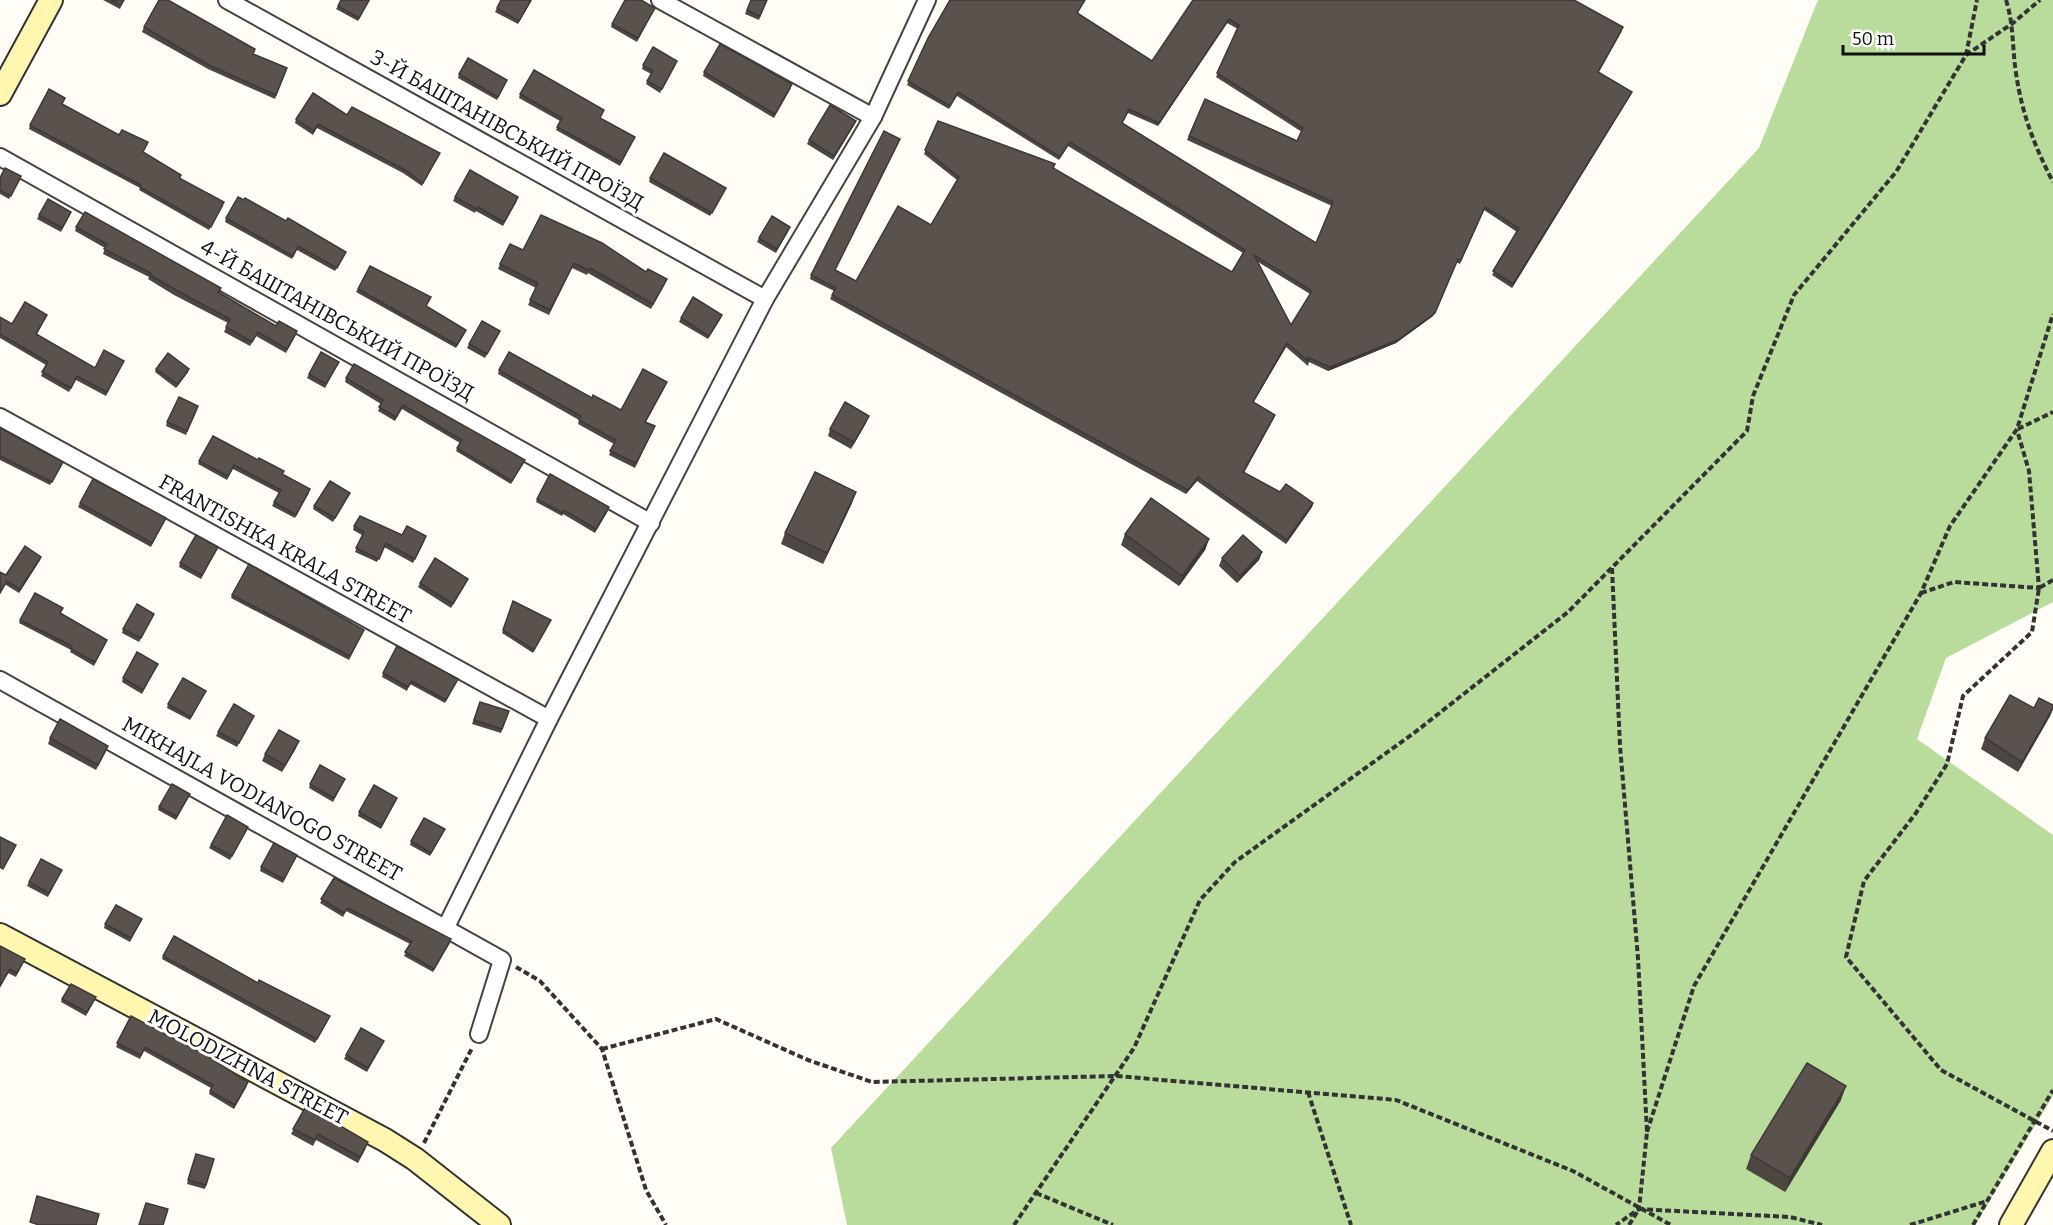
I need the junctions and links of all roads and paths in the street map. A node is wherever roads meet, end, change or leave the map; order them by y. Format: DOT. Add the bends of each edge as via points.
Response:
graph roads {
  1 [pos="51,0"];
  2 [pos="227,0"];
  3 [pos="660,0"];
  4 [pos="927,0"];
  5 [pos="1977,0"];
  6 [pos="2006,0"];
  7 [pos="2040,0"];
  8 [pos="2013,23"];
  9 [pos="1966,55"];
  10 [pos="0,94"];
  11 [pos="873,117"];
  12 [pos="0,157"];
  13 [pos="2053,182"];
  14 [pos="765,299"];
  15 [pos="2053,314"];
  16 [pos="2053,412"];
  17 [pos="0,417"];
  18 [pos="2017,429"];
  19 [pos="651,523"];
  20 [pos="1612,567"];
  21 [pos="2053,580"];
  22 [pos="2039,588"];
  23 [pos="1921,593"];
  24 [pos="0,680"];
  25 [pos="549,719"];
  26 [pos="446,927"];
  27 [pos="0,935"];
  28 [pos="502,960"];
  29 [pos="479,1034"];
  30 [pos="602,1049"];
  31 [pos="1116,1076"];
  32 [pos="2053,1090"];
  33 [pos="1308,1092"];
  34 [pos="2035,1121"];
  35 [pos="2053,1131"];
  36 [pos="1647,1132"];
  37 [pos="2053,1151"];
  38 [pos="416,1159"];
  39 [pos="1036,1193"];
  40 [pos="1988,1201"];
  41 [pos="1639,1209"];
  42 [pos="492,1220"];
  43 [pos="666,1225"];
  44 [pos="1014,1225"];
  45 [pos="1113,1225"];
  46 [pos="1351,1225"];
  47 [pos="1616,1225"];
  48 [pos="1629,1225"];
  49 [pos="1671,1225"];
  50 [pos="1822,1225"];
  51 [pos="1910,1225"];
  52 [pos="1973,1225"];
  53 [pos="2011,1225"];
  1 -- 10 [label="street"];
  2 -- 14 [label="street, 3-Й БАШТАНІВСЬКИЙ ПРОЇЗД"];
  3 -- 11 [label="street"];
  4 -- 11 [label="street"];
  5 -- 9 [label="path"];
  6 -- 8 [label="path"];
  7 -- 8 [label="path"];
  8 -- 9 [label="path"];
  8 -- 13 [label="path" via="2016,72 2031,137"];
  9 -- 20 [label="path" via="1896,172 1794,295 1753,396 1747,431"];
  11 -- 14 [label="street"];
  12 -- 19 [label="street, 4-Й БАШТАНІВСЬКИЙ ПРОЇЗД"];
  14 -- 19 [label="street"];
  15 -- 18 [label="path"];
  16 -- 18 [label="path"];
  17 -- 25 [label="street, FRANTISHKA KRALA STREET"];
  18 -- 22 [label="path" via="2029,471"];
  18 -- 23 [label="path" via="1950,526"];
  19 -- 25 [label="street"];
  20 -- 31 [label="path" via="1568,612 1414,733 1235,862 1200,900 1134,1048"];
  20 -- 36 [label="path" via="1620,746 1638,958"];
  21 -- 22 [label="path"];
  22 -- 23 [label="path" via="1954,582"];
  22 -- 34 [label="path" via="2032,632 1963,696 1947,764 1916,813 1864,881 1846,957 1941,1070"];
  23 -- 36 [label="path" via="1694,986"];
  24 -- 26 [label="street, MIKHAJLA VODIANOGO STREET"];
  25 -- 26 [label="street"];
  26 -- 28 [label="street, MIKHAJLA VODIANOGO STREET"];
  27 -- 38 [label="street, MOLODIZHNA STREET"];
  28 -- 29 [label="street"];
  28 -- 30 [label="path" via="540,981"];
  29 -- 38 [label="path"];
  30 -- 31 [label="path" via="716,1019 808,1060 872,1083"];
  30 -- 43 [label="path" via="646,1190"];
  31 -- 33 [label="path"];
  31 -- 39 [label="path"];
  32 -- 34 [label="path"];
  33 -- 41 [label="path" via="1396,1100 1573,1171"];
  33 -- 46 [label="path"];
  34 -- 35 [label="path"];
  34 -- 40 [label="path"];
  36 -- 41 [label="path"];
  37 -- 53 [label="street"];
  38 -- 42 [label="street, MOLODIZHNA STREET"];
  39 -- 44 [label="path"];
  39 -- 45 [label="path"];
  40 -- 51 [label="path"];
  40 -- 52 [label="path"];
  41 -- 47 [label="path"];
  41 -- 48 [label="path"];
  41 -- 49 [label="path"];
  41 -- 50 [label="path" via="1790,1217"];
}
